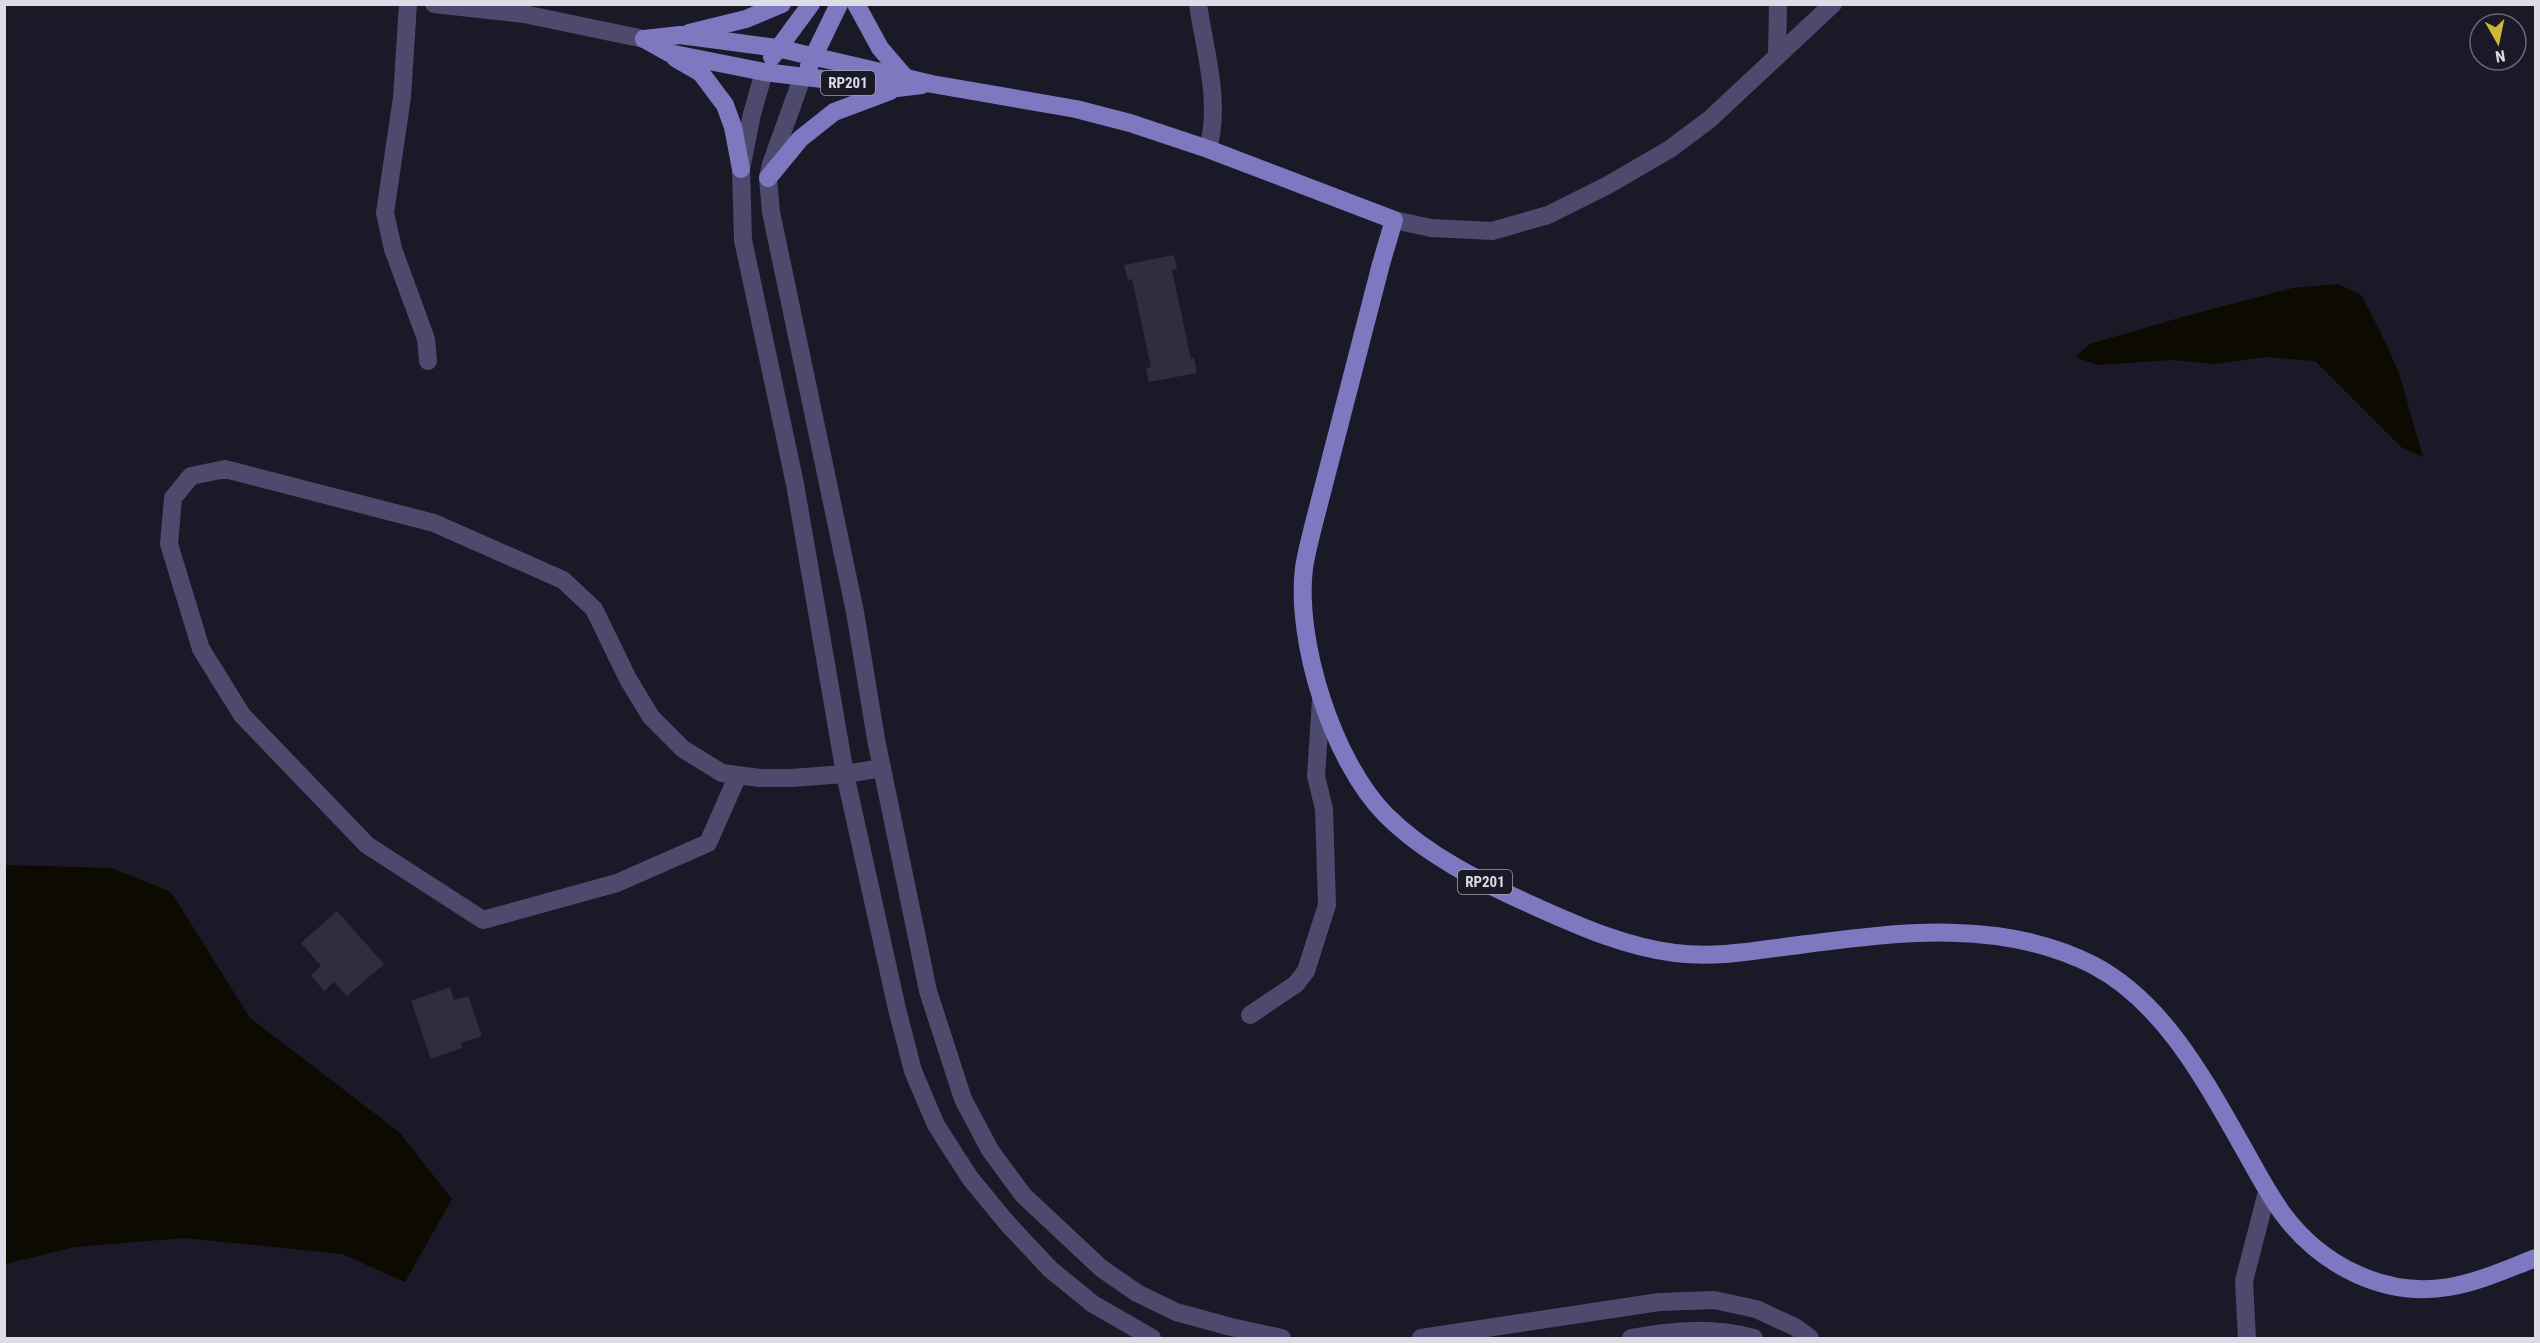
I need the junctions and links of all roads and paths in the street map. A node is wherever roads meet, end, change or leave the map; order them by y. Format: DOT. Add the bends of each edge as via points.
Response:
graph roads {
  1 [pos="408,4"];
  2 [pos="434,4"];
  3 [pos="782,4"];
  4 [pos="811,4"];
  5 [pos="839,4"];
  6 [pos="856,4"];
  7 [pos="1198,4"];
  8 [pos="1778,4"];
  9 [pos="1833,4"];
  10 [pos="680,35"];
  11 [pos="644,39"];
  12 [pos="777,48"];
  13 [pos="669,53"];
  14 [pos="1777,56"];
  15 [pos="814,57"];
  16 [pos="764,72"];
  17 [pos="802,78"];
  18 [pos="901,82"];
  19 [pos="1208,149"];
  20 [pos="741,169"];
  21 [pos="768,178"];
  22 [pos="1394,220"];
  23 [pos="428,361"];
  24 [pos="1321,700"];
  25 [pos="882,768"];
  26 [pos="845,774"];
  27 [pos="738,775"];
  28 [pos="1250,1015"];
  29 [pos="2267,1192"];
  30 [pos="2535,1258"];
  31 [pos="1152,1338"];
  32 [pos="1282,1338"];
  33 [pos="1421,1338"];
  34 [pos="1631,1338"];
  35 [pos="1754,1338"];
  36 [pos="1810,1338"];
  37 [pos="2247,1338"];
  1 -- 23 [label="street" via="402,97 385,213 393,249 426,339"];
  2 -- 11 [label="street" via="524,14"];
  3 -- 10 [label="main road" via="746,20"];
  4 -- 12 [label="main road"];
  5 -- 15 [label="main road"];
  6 -- 18 [label="main road, RP201"];
  7 -- 19 [label="street" via="1215,108"];
  8 -- 14 [label="street"];
  9 -- 14 [label="street"];
  10 -- 11 [label="main road"];
  10 -- 12 [label="main road"];
  11 -- 13 [label="main road"];
  12 -- 15 [label="main road, RP201"];
  12 -- 16 [label="main road"];
  13 -- 16 [label="main road"];
  13 -- 20 [label="main road" via="701,73 725,105 734,127"];
  14 -- 22 [label="street" via="1670,149 1548,215 1492,231 1431,228"];
  15 -- 17 [label="main road"];
  15 -- 18 [label="main road, RP201"];
  16 -- 17 [label="main road, RP201"];
  16 -- 20 [label="street"];
  17 -- 18 [label="main road, RP201"];
  17 -- 21 [label="street"];
  18 -- 19 [label="main road, RP201" via="1076,109"];
  18 -- 21 [label="main road" via="834,112 800,139"];
  19 -- 22 [label="main road, RP201"];
  20 -- 26 [label="street" via="743,240 795,484"];
  21 -- 25 [label="street" via="771,212 855,612"];
  22 -- 24 [label="main road, RP201" via="1304,570 1305,616"];
  24 -- 28 [label="street" via="1316,776 1324,809 1327,906 1306,971 1296,984"];
  24 -- 29 [label="main road, RP201" via="1365,791 1414,839 1458,870 1580,926 1633,945 1716,955 1887,933 1937,931 2032,941 2099,968 2133,991 2165,1026 2211,1092"];
  25 -- 26 [label="street"];
  25 -- 32 [label="street" via="928,991 963,1099 990,1150 1023,1195 1101,1268 1137,1293 1176,1311"];
  26 -- 27 [label="street" via="760,778"];
  26 -- 31 [label="street" via="897,1010 913,1071 936,1125 1006,1224 1050,1269 1093,1304"];
  27 -- 27 [label="street" via="722,773 700,762 651,717 594,609 563,579 434,523 225,469 191,476 173,498 169,544 201,649 242,715 367,845 483,920 617,883 708,843"];
  29 -- 30 [label="main road, RP201" via="2309,1244 2346,1269 2380,1284 2409,1289 2448,1288"];
  29 -- 37 [label="street" via="2244,1281"];
  33 -- 36 [label="street" via="1659,1302 1714,1300 1756,1309"];
  34 -- 35 [label="street" via="1707,1330"];
}
